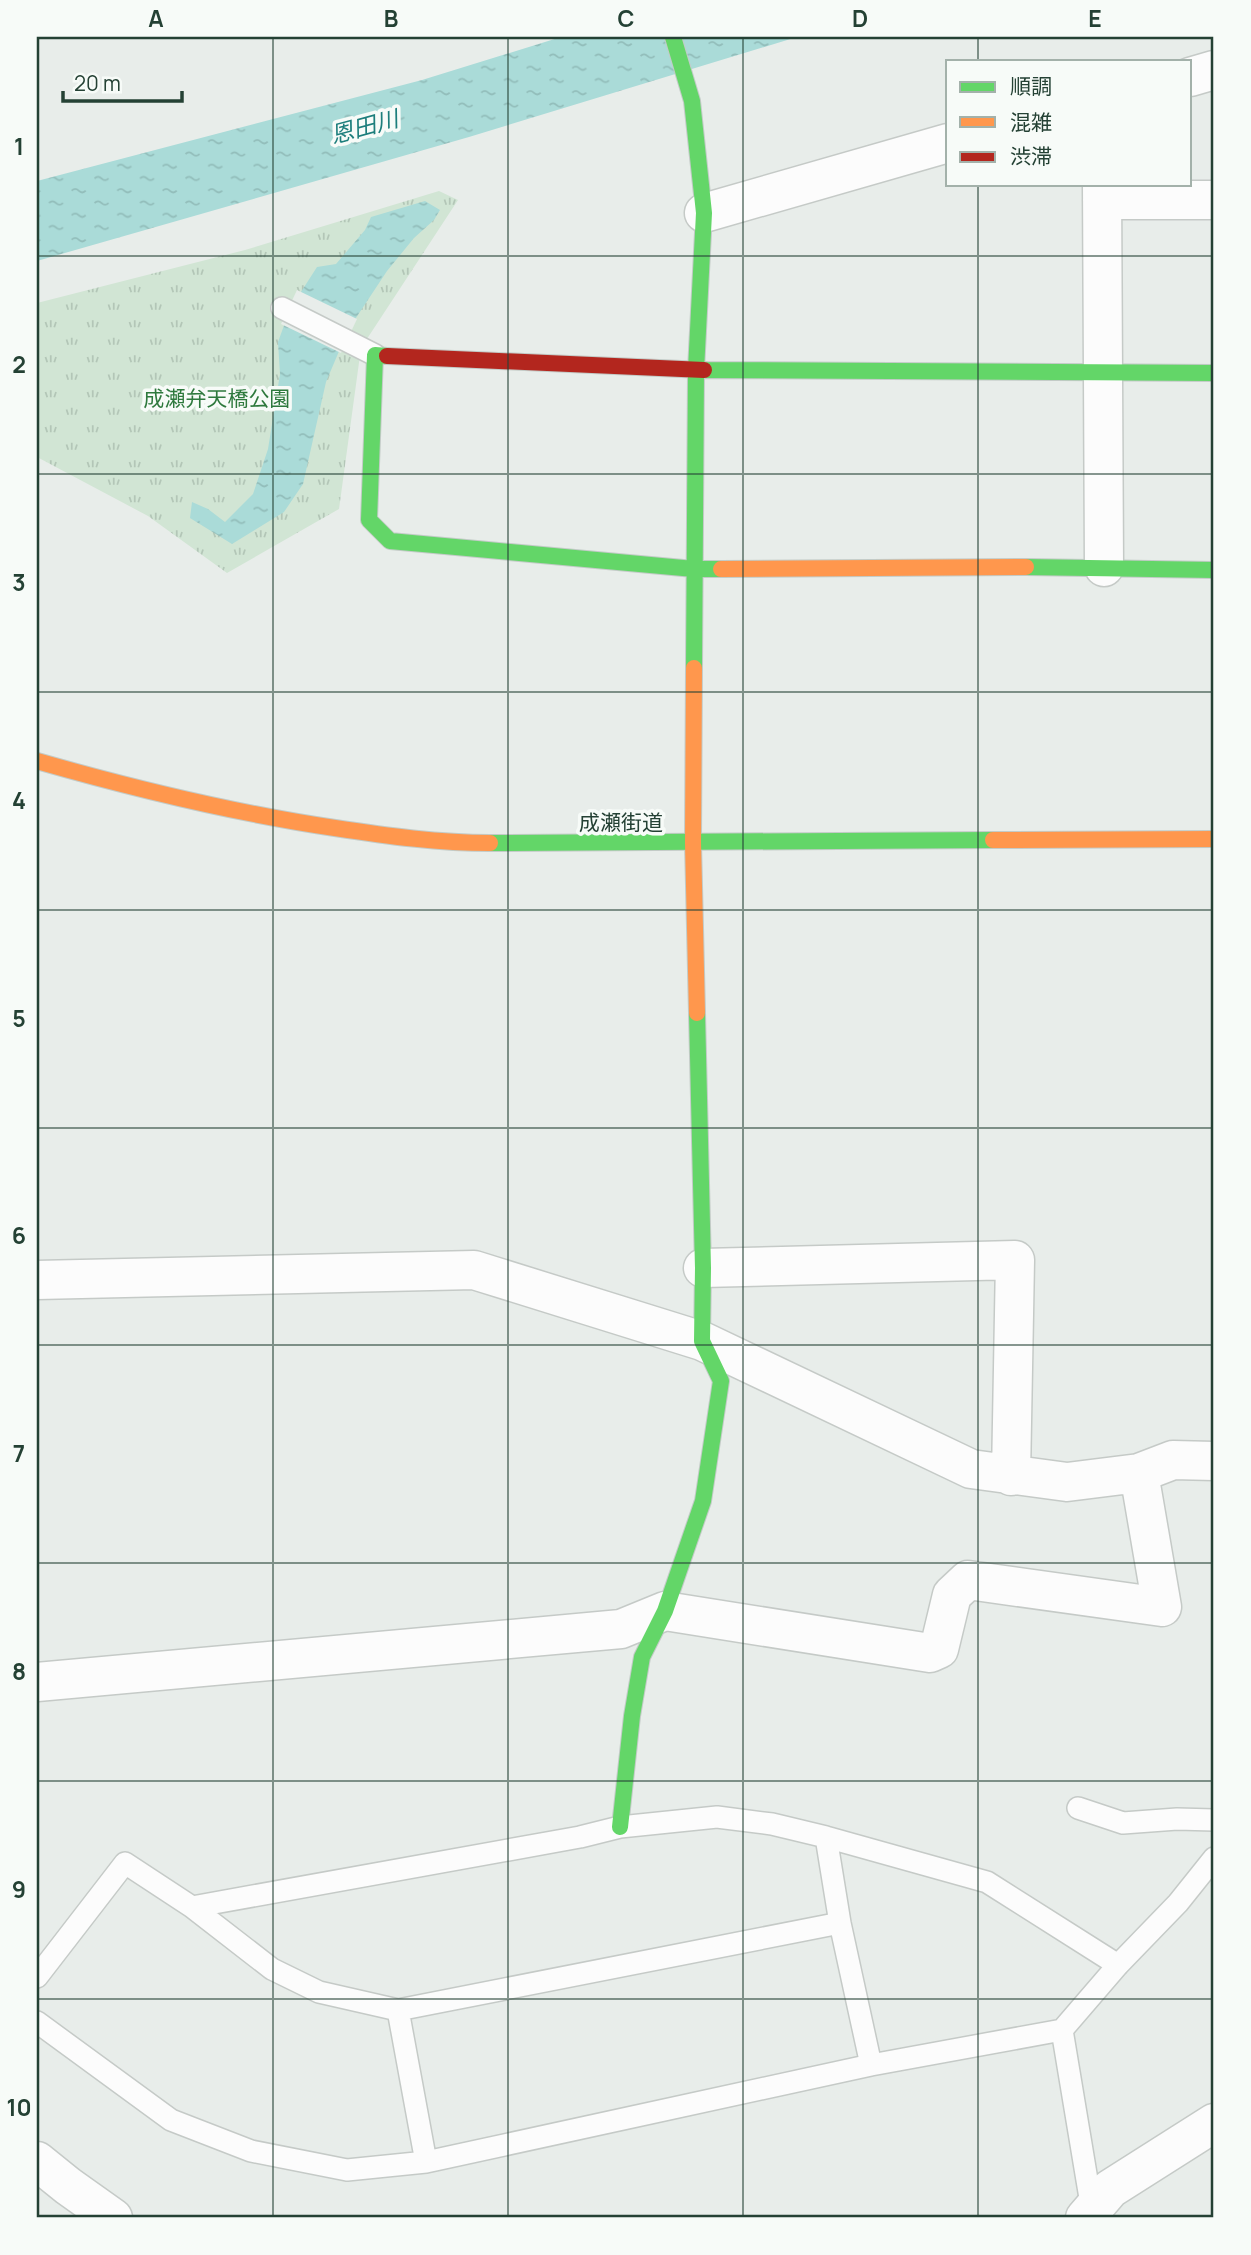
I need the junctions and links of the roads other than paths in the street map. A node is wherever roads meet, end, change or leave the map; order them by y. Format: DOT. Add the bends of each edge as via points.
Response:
graph roads {
  1 [pos="673,37"];
  2 [pos="1214,70"];
  3 [pos="1192,76"];
  4 [pos="946,144"];
  5 [pos="1102,192"];
  6 [pos="1214,200"];
  7 [pos="704,213"];
  8 [pos="282,308"];
  9 [pos="375,355"];
  10 [pos="696,370"];
  11 [pos="1102,373"];
  12 [pos="1214,373"];
  13 [pos="1104,567"];
  14 [pos="694,569"];
  15 [pos="1214,570"];
  16 [pos="37,761"];
  17 [pos="1214,839"];
  18 [pos="694,843"];
  19 [pos="703,1268"];
  20 [pos="37,1280"];
  21 [pos="702,1341"];
  22 [pos="1214,1461"];
  23 [pos="1139,1473"];
  24 [pos="1011,1476"];
  25 [pos="665,1611"];
  26 [pos="37,1682"];
  27 [pos="1078,1808"];
  28 [pos="1214,1820"];
  29 [pos="620,1827"];
  30 [pos="825,1837"];
  31 [pos="1214,1858"];
  32 [pos="192,1907"];
  33 [pos="840,1923"];
  34 [pos="1118,1965"];
  35 [pos="37,1978"];
  36 [pos="398,2010"];
  37 [pos="37,2022"];
  38 [pos="1062,2030"];
  39 [pos="872,2065"];
  40 [pos="1214,2123"];
  41 [pos="37,2161"];
  42 [pos="426,2162"];
  43 [pos="1089,2214"];
  44 [pos="113,2218"];
  1 -- 7 [label="street" via="691,101"];
  2 -- 3 [label="street"];
  4 -- 7 [label="street"];
  5 -- 6 [label="street"];
  5 -- 11 [label="street"];
  7 -- 10 [label="street"];
  8 -- 9 [label="lane"];
  9 -- 10 [label="street"];
  9 -- 14 [label="street" via="369,520 390,541"];
  10 -- 11 [label="street"];
  10 -- 14 [label="street"];
  11 -- 12 [label="street"];
  11 -- 13 [label="street"];
  13 -- 14 [label="street"];
  13 -- 15 [label="street"];
  14 -- 18 [label="street"];
  16 -- 18 [label="street, 成瀬街道" via="206,805 404,839 464,844"];
  17 -- 18 [label="street, 成瀬街道"];
  18 -- 19 [label="street"];
  19 -- 21 [label="street"];
  19 -- 24 [label="street" via="1015,1259"];
  20 -- 21 [label="street" via="474,1269"];
  21 -- 24 [label="street" via="971,1469"];
  21 -- 25 [label="street" via="721,1381 703,1501"];
  22 -- 23 [label="street" via="1172,1460"];
  23 -- 24 [label="street" via="1067,1482"];
  23 -- 25 [label="street" via="1162,1607 968,1580 952,1595 939,1650 930,1653"];
  25 -- 26 [label="street" via="621,1629"];
  25 -- 29 [label="street" via="642,1657"];
  27 -- 28 [label="lane" via="1123,1823"];
  29 -- 30 [label="lane" via="717,1817"];
  29 -- 32 [label="lane"];
  30 -- 33 [label="lane"];
  30 -- 34 [label="lane" via="987,1882"];
  31 -- 34 [label="lane"];
  32 -- 35 [label="lane" via="125,1863"];
  32 -- 36 [label="lane" via="272,1969 319,1992"];
  33 -- 36 [label="lane"];
  33 -- 39 [label="lane"];
  34 -- 38 [label="lane"];
  36 -- 42 [label="lane"];
  37 -- 42 [label="lane" via="171,2120 251,2151 347,2170"];
  38 -- 39 [label="lane"];
  38 -- 43 [label="lane"];
  39 -- 42 [label="lane"];
  40 -- 43 [label="street" via="1110,2189"];
  41 -- 44 [label="street"];
}
